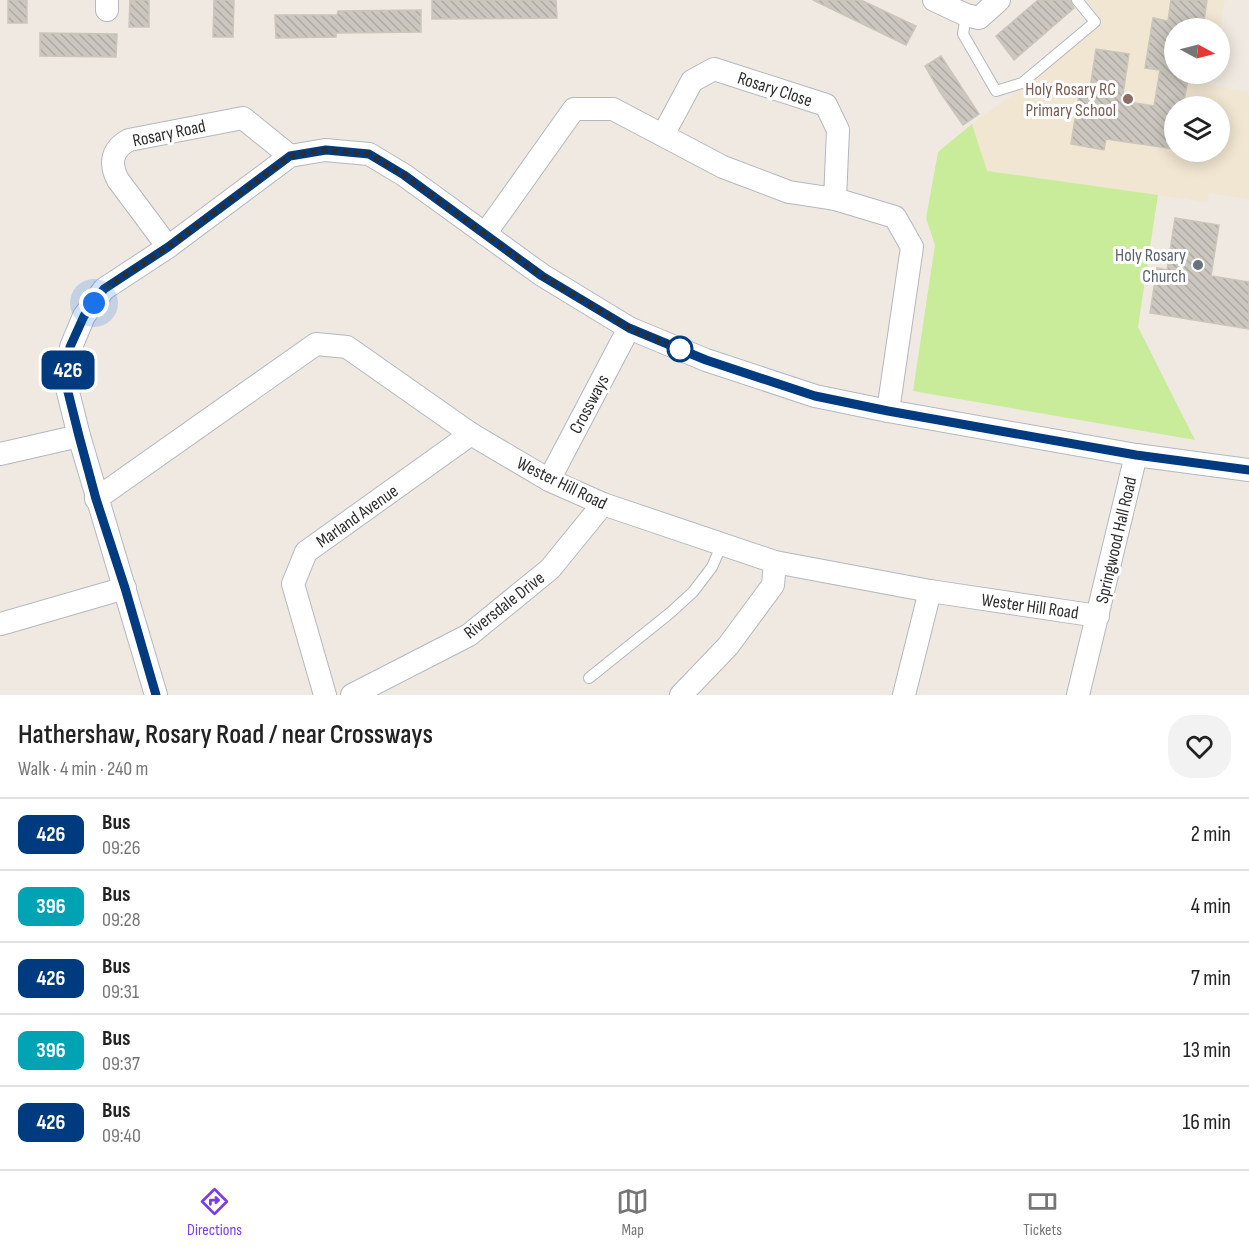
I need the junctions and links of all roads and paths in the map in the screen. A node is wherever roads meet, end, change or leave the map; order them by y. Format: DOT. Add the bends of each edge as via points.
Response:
graph roads {
  1 [pos="934,0"];
  2 [pos="999,0"];
  3 [pos="1077,0"];
  4 [pos="970,11"];
  5 [pos="663,135"];
  6 [pos="290,156"];
  7 [pos="835,199"];
  8 [pos="485,234"];
  9 [pos="168,247"];
  10 [pos="629,328"];
  11 [pos="888,411"];
  12 [pos="471,434"];
  13 [pos="79,436"];
  14 [pos="0,454"];
  15 [pos="1136,455"];
  16 [pos="1249,470"];
  17 [pos="549,480"];
  18 [pos="96,499"];
  19 [pos="603,504"];
  20 [pos="722,544"];
  21 [pos="775,562"];
  22 [pos="125,588"];
  23 [pos="930,591"];
  24 [pos="1098,616"];
  25 [pos="1,624"];
  26 [pos="589,678"];
  27 [pos="156,695"];
  28 [pos="325,695"];
  29 [pos="352,695"];
  30 [pos="681,695"];
  31 [pos="904,695"];
  32 [pos="1078,695"];
  1 -- 4 [label="street"];
  2 -- 4 [label="street"];
  3 -- 4 [label="lane" via="1095,22 1022,83 996,91 963,34"];
  5 -- 7 [label="street" via="723,167 789,192"];
  5 -- 7 [label="street, Rosary Close" via="692,81 714,69 826,105 838,130"];
  5 -- 8 [label="street" via="613,109 574,109"];
  6 -- 8 [label="street" via="326,150 369,154"];
  6 -- 9 [label="street"];
  6 -- 9 [label="street, Rosary Road" via="243,118 121,144 112,160 114,172"];
  7 -- 11 [label="street" via="895,217 912,247"];
  8 -- 10 [label="street" via="542,276"];
  9 -- 13 [label="street" via="104,289 84,316 70,347 66,384"];
  10 -- 11 [label="street" via="706,360 815,396"];
  10 -- 17 [label="street, Crossways"];
  11 -- 15 [label="street"];
  12 -- 17 [label="street, Wester Hill Road"];
  12 -- 18 [label="street, Wester Hill Road" via="347,347 316,344"];
  12 -- 28 [label="street, Marland Avenue" via="306,552 293,584"];
  13 -- 14 [label="street"];
  13 -- 18 [label="street"];
  15 -- 16 [label="street"];
  15 -- 24 [label="street, Springwood Hall Road"];
  17 -- 19 [label="street, Wester Hill Road"];
  18 -- 22 [label="street"];
  19 -- 20 [label="street, Wester Hill Road"];
  19 -- 29 [label="street, Riversdale Drive" via="550,569 469,635"];
  20 -- 21 [label="street, Wester Hill Road"];
  20 -- 26 [label="lane" via="712,567 693,592"];
  21 -- 23 [label="street, Wester Hill Road"];
  21 -- 30 [label="street" via="773,585 728,646"];
  22 -- 25 [label="street"];
  22 -- 27 [label="street"];
  23 -- 24 [label="street, Wester Hill Road"];
  23 -- 31 [label="street"];
  24 -- 32 [label="street, Springwood Hall Road"];
}
